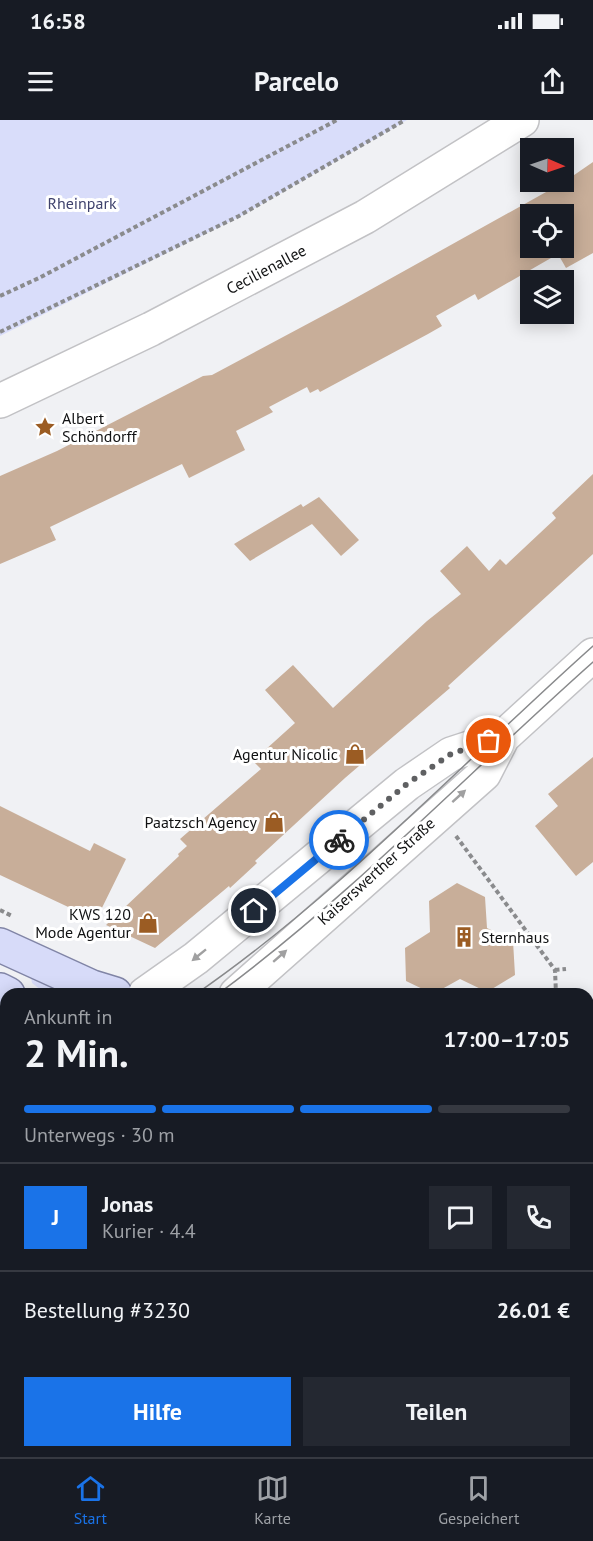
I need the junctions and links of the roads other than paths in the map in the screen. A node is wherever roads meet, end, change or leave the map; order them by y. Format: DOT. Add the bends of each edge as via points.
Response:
graph roads {
  1 [pos="522,120"];
  2 [pos="0,400"];
  3 [pos="593,655"];
  4 [pos="503,737"];
  5 [pos="0,945"];
  6 [pos="98,988"];
  7 [pos="154,988"];
  8 [pos="243,988"];
  1 -- 2 [label="street, Cecilienallee" via="365,217 151,328"];
  3 -- 4 [label="street, Kaiserswerther Straße"];
  4 -- 7 [label="street, Kaiserswerther Straße, one-way" via="451,754 407,784 196,958"];
  8 -- 4 [label="street, Kaiserswerther Straße, one-way" via="484,774"];
  5 -- 6 [label="main road"];
}
